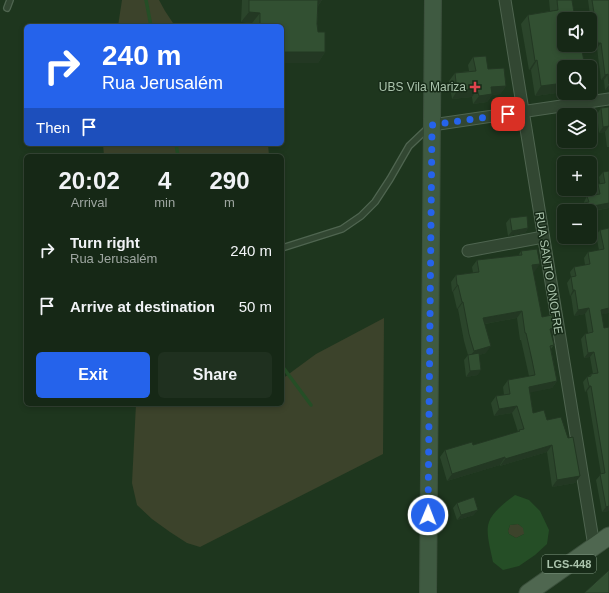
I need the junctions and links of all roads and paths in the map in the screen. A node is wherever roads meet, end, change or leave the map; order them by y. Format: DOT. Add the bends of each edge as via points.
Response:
graph roads {
  1 [pos="10,0"];
  2 [pos="433,0"];
  3 [pos="505,0"];
  4 [pos="7,8"];
  5 [pos="609,99"];
  6 [pos="523,112"];
  7 [pos="432,125"];
  8 [pos="544,237"];
  9 [pos="284,247"];
  10 [pos="468,251"];
  11 [pos="609,536"];
  12 [pos="594,546"];
  13 [pos="428,593"];
  14 [pos="528,593"];
  1 -- 4 [label="lane"];
  2 -- 7 [label="main road"];
  3 -- 6 [label="street, RUA SANTO ONOFRE"];
  5 -- 6 [label="street"];
  6 -- 7 [label="street"];
  6 -- 8 [label="street, RUA SANTO ONOFRE"];
  7 -- 9 [label="lane" via="409,146 390,179 361,216 342,229"];
  7 -- 13 [label="main road"];
  8 -- 10 [label="street"];
  8 -- 12 [label="street, RUA SANTO ONOFRE"];
  11 -- 12 [label="main road, LGS-448"];
  12 -- 14 [label="main road, LGS-448"];
}
